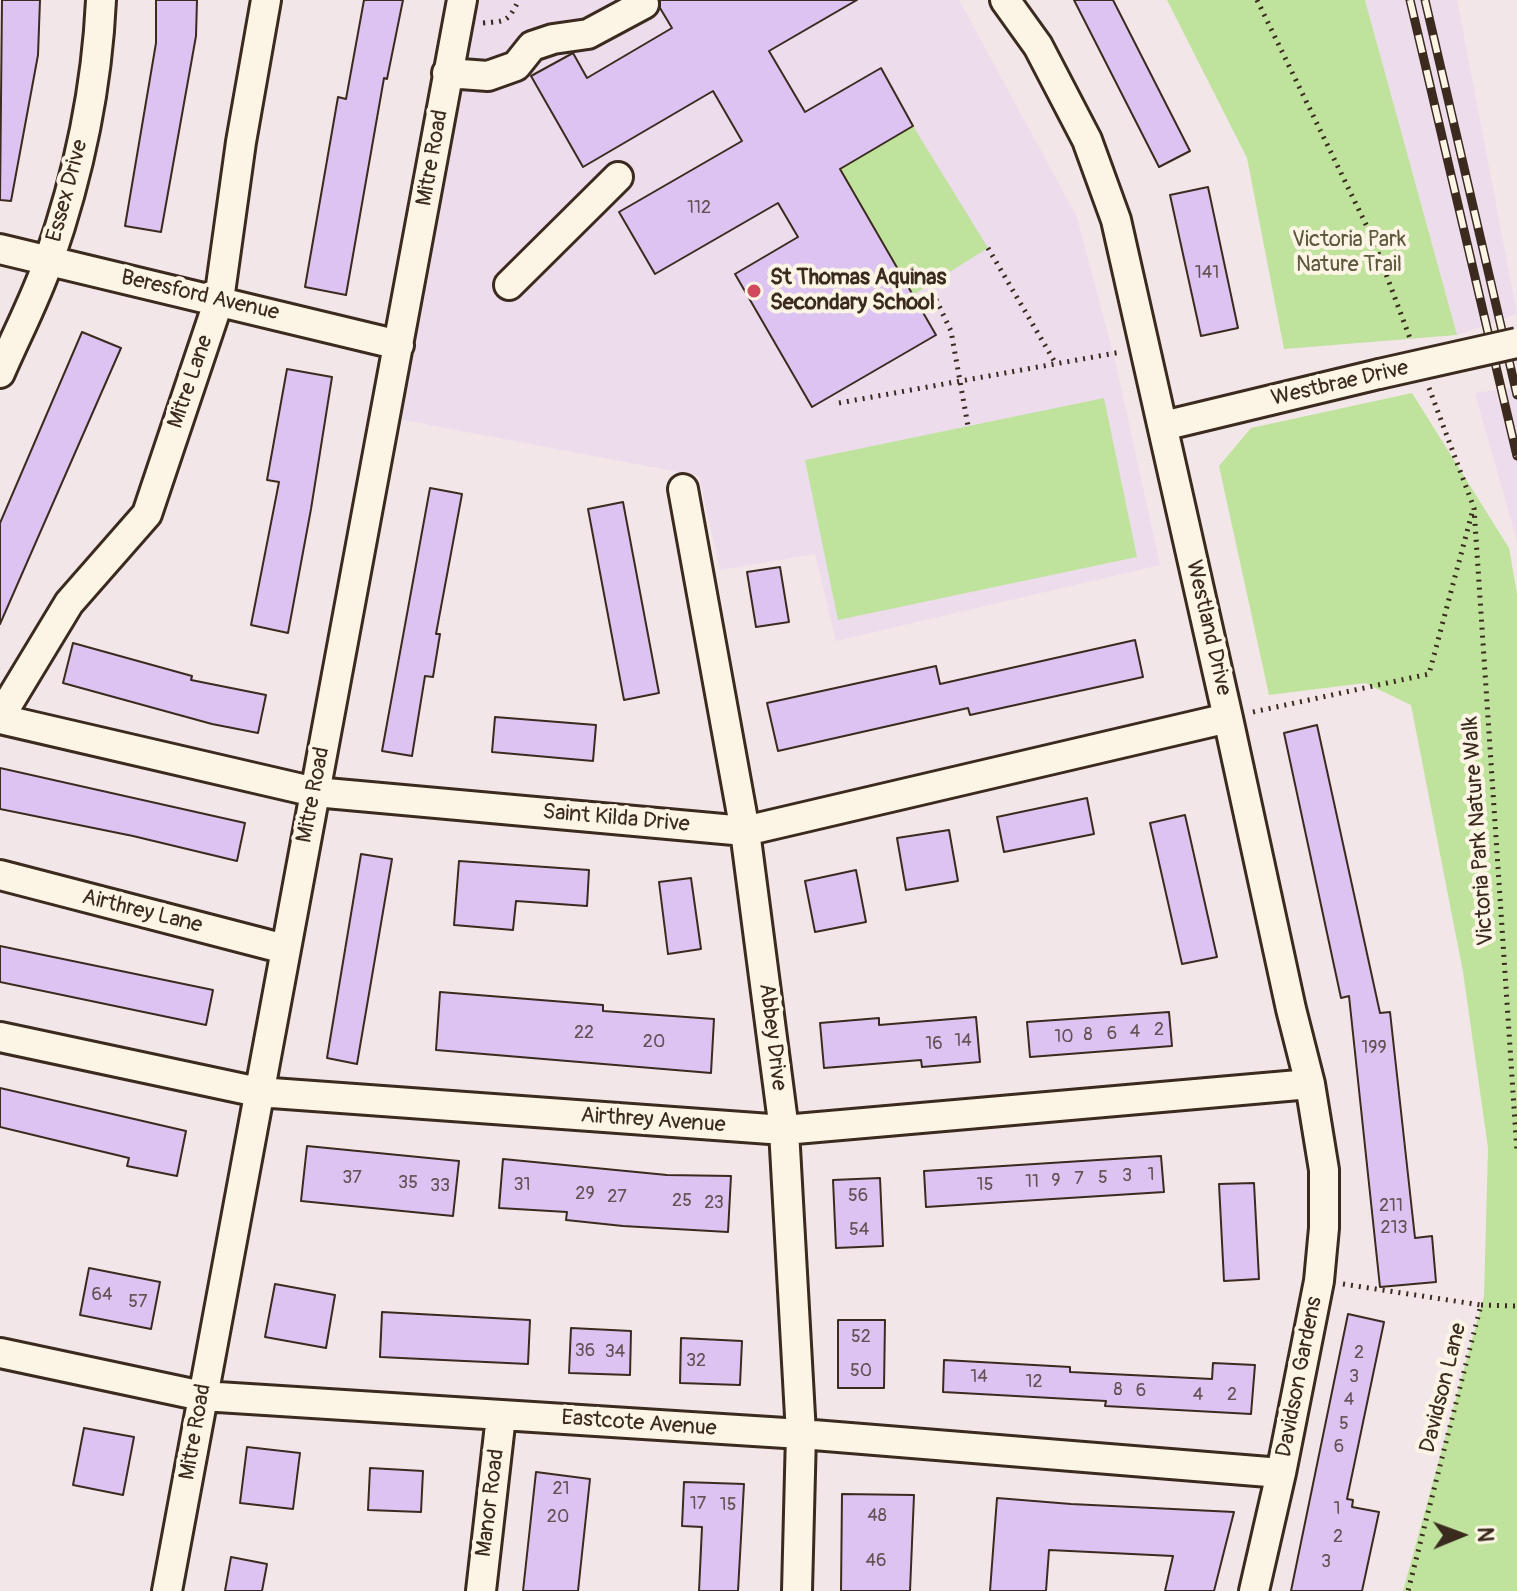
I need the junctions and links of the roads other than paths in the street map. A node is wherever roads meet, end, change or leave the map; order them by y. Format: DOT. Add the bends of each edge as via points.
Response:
graph roads {
  1 [pos="101,0"];
  2 [pos="266,0"];
  3 [pos="1005,0"];
  4 [pos="644,4"];
  5 [pos="460,13"];
  6 [pos="447,73"];
  7 [pos="618,177"];
  8 [pos="0,249"];
  9 [pos="49,261"];
  10 [pos="509,285"];
  11 [pos="219,300"];
  12 [pos="1517,343"];
  13 [pos="399,345"];
  14 [pos="0,373"];
  15 [pos="1163,426"];
  16 [pos="683,489"];
  17 [pos="0,718"];
  18 [pos="1228,718"];
  19 [pos="315,792"];
  20 [pos="745,831"];
  21 [pos="0,875"];
  22 [pos="285,949"];
  23 [pos="0,1037"];
  24 [pos="1310,1084"];
  25 [pos="258,1092"];
  26 [pos="784,1130"];
  27 [pos="1319,1281"];
  28 [pos="0,1353"];
  29 [pos="202,1396"];
  30 [pos="501,1416"];
  31 [pos="801,1434"];
  32 [pos="1281,1473"];
  33 [pos="167,1591"];
  34 [pos="481,1591"];
  35 [pos="797,1591"];
  36 [pos="1254,1591"];
  1 -- 9 [label="street, Essex Drive" via="81,148"];
  2 -- 11 [label="street, Mitre Lane"];
  3 -- 15 [label="street, Westland Drive" via="1038,46 1087,140 1116,220"];
  4 -- 6 [label="street" via="588,34 532,46 516,66 488,76"];
  5 -- 6 [label="street, Mitre Road"];
  6 -- 13 [label="street, Mitre Road"];
  7 -- 10 [label="street"];
  8 -- 9 [label="street, Beresford Avenue"];
  9 -- 11 [label="street, Beresford Avenue"];
  9 -- 14 [label="street, Essex Drive"];
  11 -- 13 [label="street, Beresford Avenue"];
  11 -- 17 [label="street, Mitre Lane" via="147,514 69,603"];
  12 -- 15 [label="street, Westbrae Drive, bridge"];
  13 -- 19 [label="street, Mitre Road"];
  15 -- 18 [label="street, Westland Drive"];
  16 -- 20 [label="street, Abbey Drive"];
  17 -- 19 [label="street, Saint Kilda Drive"];
  18 -- 20 [label="street, Saint Kilda Drive"];
  18 -- 24 [label="street, Westland Drive"];
  19 -- 20 [label="street, Saint Kilda Drive"];
  19 -- 22 [label="street, Mitre Road"];
  20 -- 26 [label="street, Abbey Drive"];
  21 -- 22 [label="street, Airthrey Lane"];
  22 -- 25 [label="street, Mitre Road"];
  23 -- 25 [label="street, Airthrey Avenue"];
  24 -- 26 [label="street, Airthrey Avenue"];
  24 -- 27 [label="street, Westland Drive" via="1324,1170"];
  25 -- 26 [label="street, Airthrey Avenue"];
  25 -- 29 [label="street, Mitre Road"];
  26 -- 31 [label="street, Abbey Drive"];
  27 -- 32 [label="street, Davidson Gardens"];
  28 -- 29 [label="street, Eastcote Avenue"];
  29 -- 30 [label="street, Eastcote Avenue"];
  29 -- 33 [label="street, Mitre Road"];
  30 -- 31 [label="street, Eastcote Avenue"];
  30 -- 34 [label="street, Manor Road"];
  31 -- 32 [label="street, Eastcote Avenue"];
  31 -- 35 [label="street, Abbey Drive"];
  32 -- 36 [label="street, Davidson Gardens"];
}
